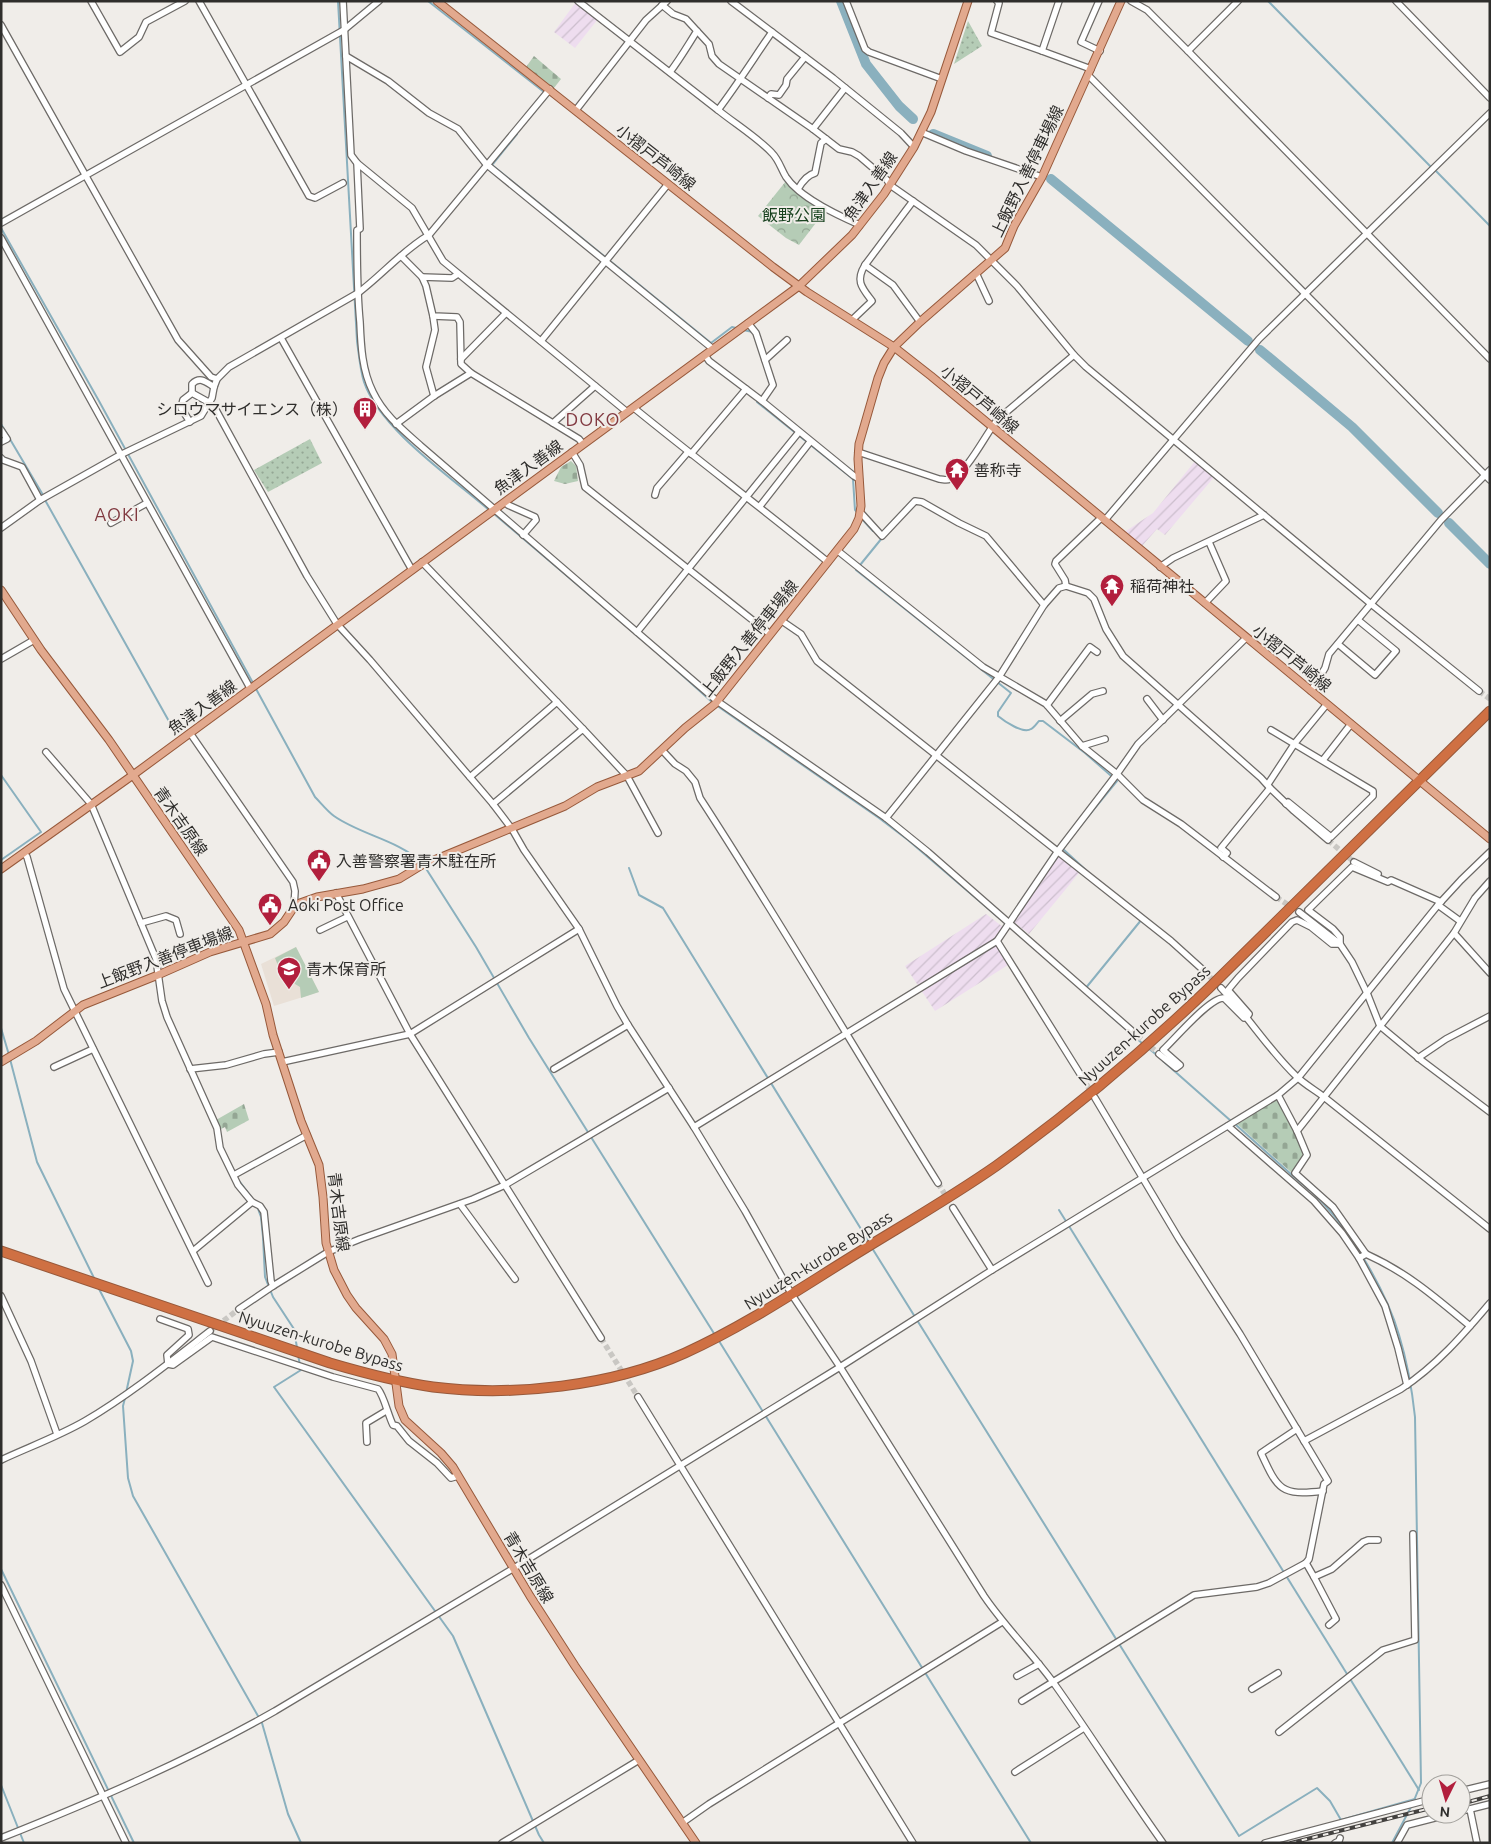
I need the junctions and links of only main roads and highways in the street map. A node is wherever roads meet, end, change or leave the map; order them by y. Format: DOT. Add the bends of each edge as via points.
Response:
graph roads {
  1 [pos="438,1"];
  2 [pos="968,1"];
  3 [pos="1121,1"];
  4 [pos="799,286"];
  5 [pos="894,347"];
  6 [pos="1,590"];
  7 [pos="1490,711"];
  8 [pos="133,775"];
  9 [pos="1418,780"];
  10 [pos="1490,839"];
  11 [pos="1,869"];
  12 [pos="244,942"];
  13 [pos="1,1062"];
  14 [pos="1,1251"];
  15 [pos="394,1380"];
  16 [pos="696,1843"];
  1 -- 4 [label="main road, 小摺戸芦崎線"];
  2 -- 4 [label="main road, 魚津入善線" via="931,112 914,146 890,185 852,235"];
  3 -- 5 [label="main road, 上飯野入善停車場線" via="1042,177 1005,248"];
  4 -- 5 [label="main road, 小摺戸芦崎線"];
  4 -- 8 [label="main road, 魚津入善線"];
  5 -- 9 [label="main road, 小摺戸芦崎線"];
  5 -- 12 [label="main road, 上飯野入善停車場線" via="878,378 861,435 858,452 860,514 854,529 717,701 638,771 597,786 577,800 512,829 422,865 399,880 309,899 294,907 270,934"];
  6 -- 8 [label="main road, 青木吉原線"];
  7 -- 9 [label="highway, Nyuuzen-kurobe Bypass"];
  8 -- 11 [label="main road, 魚津入善線"];
  8 -- 12 [label="main road, 青木吉原線"];
  9 -- 10 [label="main road, 小摺戸芦崎線"];
  9 -- 15 [label="highway, Nyuuzen-kurobe Bypass" via="1208,989 1110,1078 995,1167 792,1294 683,1354 587,1382 484,1390"];
  12 -- 13 [label="main road, 上飯野入善停車場線" via="210,952 74,1010 36,1041"];
  12 -- 15 [label="main road, 青木吉原線" via="319,1165 328,1252 347,1295 384,1339 392,1354"];
  14 -- 15 [label="highway, Nyuuzen-kurobe Bypass" via="330,1363"];
  15 -- 16 [label="main road, 青木吉原線" via="405,1420 441,1453 458,1476 575,1666"];
}
